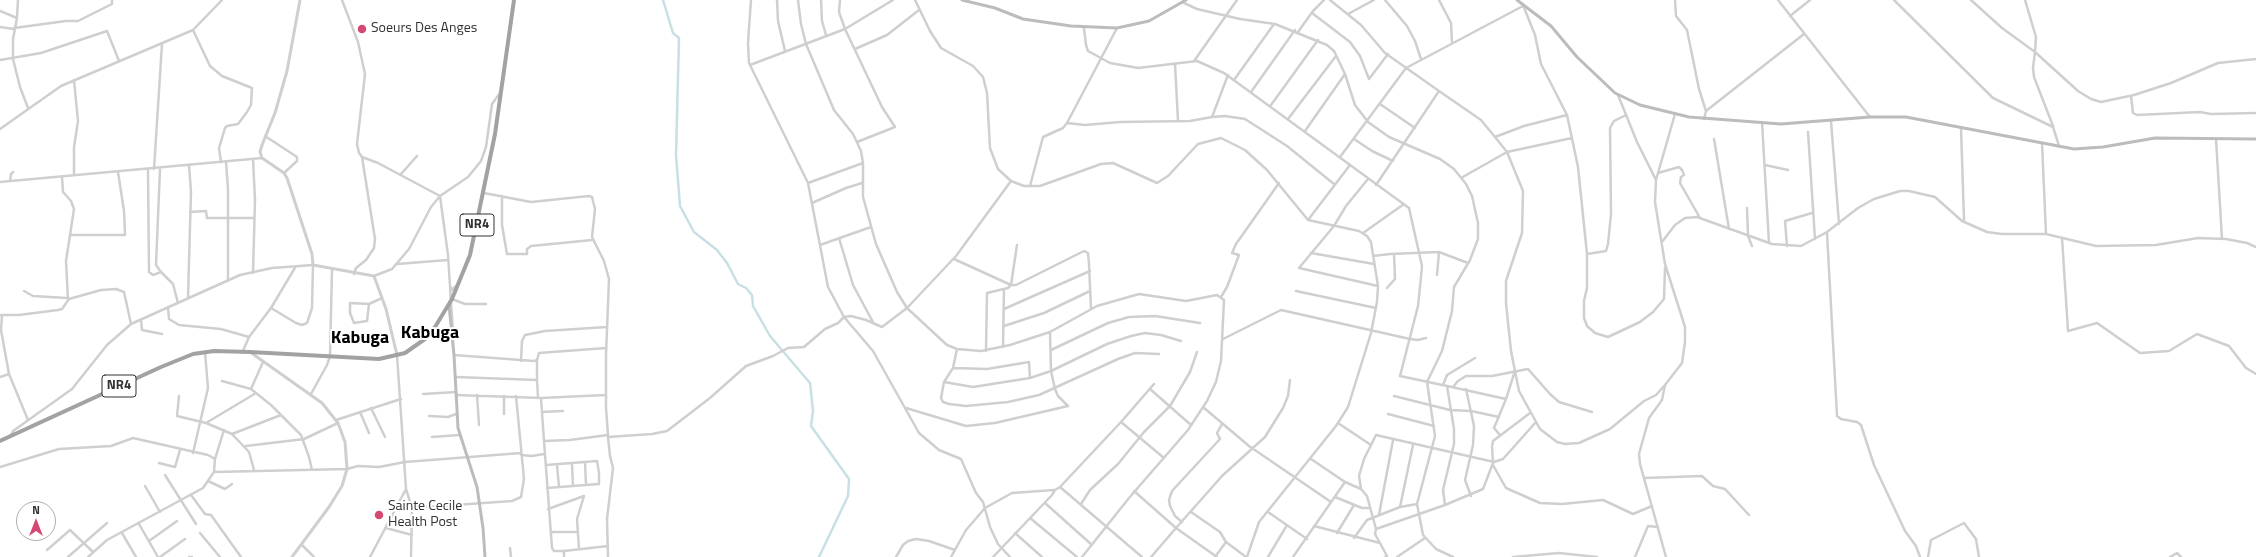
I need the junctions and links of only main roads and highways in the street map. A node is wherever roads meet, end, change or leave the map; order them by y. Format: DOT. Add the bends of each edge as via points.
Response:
graph roads {
  1 [pos="513,0"];
  2 [pos="962,0"];
  3 [pos="1517,0"];
  4 [pos="1184,1"];
  5 [pos="2256,139"];
  6 [pos="449,304"];
  7 [pos="0,441"];
  8 [pos="485,557"];
  1 -- 6 [label="highway, NR4" via="484,193 470,255"];
  2 -- 4 [label="main road" via="995,8 1023,19 1084,28 1117,28 1149,21"];
  3 -- 5 [label="main road" via="1551,26 1577,57 1618,95 1640,105 1675,114 1704,119 1781,124 1870,117 1916,118 2082,149 2154,138"];
  6 -- 7 [label="highway, NR4" via="425,339 397,356 379,359 205,352 168,364"];
  6 -- 8 [label="main road" via="456,377 456,414 477,487"];
}
